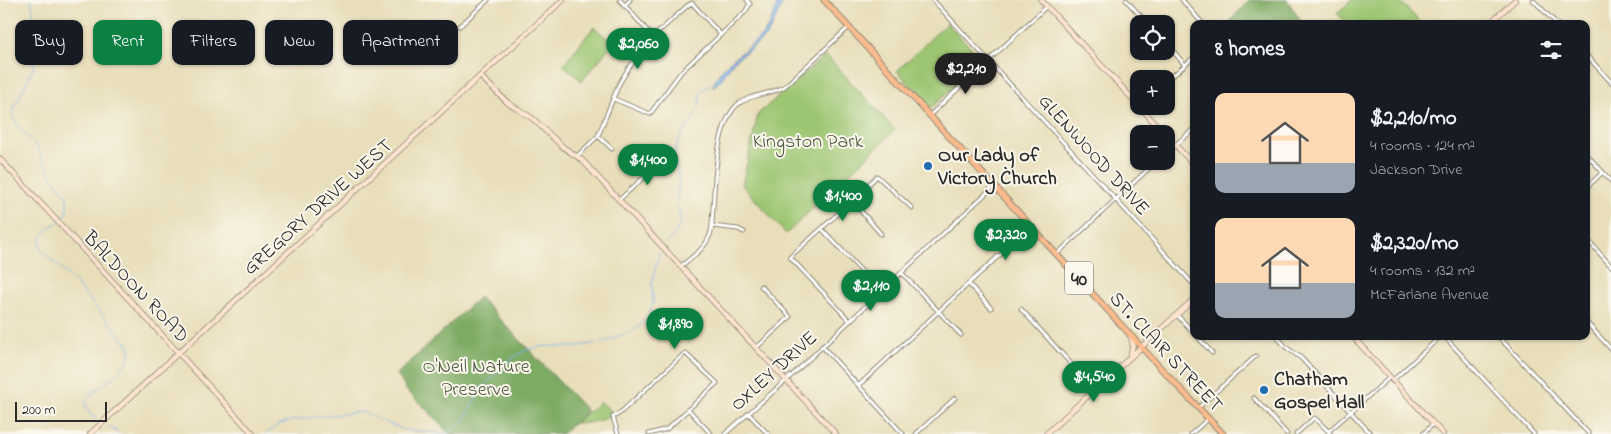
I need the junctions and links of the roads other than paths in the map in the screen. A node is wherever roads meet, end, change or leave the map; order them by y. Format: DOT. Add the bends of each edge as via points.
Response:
graph roads {
  1 [pos="488,0"];
  2 [pos="620,0"];
  3 [pos="630,0"];
  4 [pos="747,0"];
  5 [pos="824,0"];
  6 [pos="934,0"];
  7 [pos="1041,0"];
  8 [pos="1126,0"];
  9 [pos="1182,0"];
  10 [pos="1515,0"];
  11 [pos="1533,0"];
  12 [pos="561,1"];
  13 [pos="751,2"];
  14 [pos="624,6"];
  15 [pos="1047,6"];
  16 [pos="1140,15"];
  17 [pos="1200,20"];
  18 [pos="1493,20"];
  19 [pos="1552,20"];
  20 [pos="460,26"];
  21 [pos="849,27"];
  22 [pos="721,35"];
  23 [pos="653,37"];
  24 [pos="1175,53"];
  25 [pos="1590,60"];
  26 [pos="989,61"];
  27 [pos="1190,61"];
  28 [pos="1185,65"];
  29 [pos="1175,72"];
  30 [pos="480,76"];
  31 [pos="1611,82"];
  32 [pos="1130,95"];
  33 [pos="614,99"];
  34 [pos="930,115"];
  35 [pos="1148,115"];
  36 [pos="1156,125"];
  37 [pos="1190,132"];
  38 [pos="598,136"];
  39 [pos="1175,145"];
  40 [pos="612,149"];
  41 [pos="577,156"];
  42 [pos="665,158"];
  43 [pos="1590,158"];
  44 [pos="0,159"];
  45 [pos="1190,161"];
  46 [pos="1148,170"];
  47 [pos="1603,172"];
  48 [pos="1611,181"];
  49 [pos="1590,184"];
  50 [pos="994,186"];
  51 [pos="619,200"];
  52 [pos="1116,200"];
  53 [pos="852,201"];
  54 [pos="912,208"];
  55 [pos="712,226"];
  56 [pos="1032,226"];
  57 [pos="822,229"];
  58 [pos="744,232"];
  59 [pos="881,234"];
  60 [pos="1590,242"];
  61 [pos="1057,254"];
  62 [pos="682,266"];
  63 [pos="1611,266"];
  64 [pos="901,272"];
  65 [pos="1190,281"];
  66 [pos="969,284"];
  67 [pos="761,286"];
  68 [pos="880,291"];
  69 [pos="1190,303"];
  70 [pos="991,308"];
  71 [pos="1021,308"];
  72 [pos="938,312"];
  73 [pos="1177,315"];
  74 [pos="849,320"];
  75 [pos="1590,326"];
  76 [pos="1190,329"];
  77 [pos="1127,330"];
  78 [pos="961,335"];
  79 [pos="1201,340"];
  80 [pos="1280,340"];
  81 [pos="1356,340"];
  82 [pos="1438,340"];
  83 [pos="1447,340"];
  84 [pos="1502,340"];
  85 [pos="822,346"];
  86 [pos="1142,347"];
  87 [pos="756,348"];
  88 [pos="1611,349"];
  89 [pos="1212,352"];
  90 [pos="178,353"];
  91 [pos="1256,356"];
  92 [pos="1130,358"];
  93 [pos="1391,379"];
  94 [pos="786,380"];
  95 [pos="859,385"];
  96 [pos="1095,390"];
  97 [pos="954,398"];
  98 [pos="1254,398"];
  99 [pos="1199,407"];
  100 [pos="688,409"];
  101 [pos="1351,412"];
  102 [pos="748,413"];
  103 [pos="1209,418"];
  104 [pos="1433,424"];
  105 [pos="1330,433"];
  106 [pos="90,434"];
  107 [pos="253,434"];
  108 [pos="618,434"];
  109 [pos="649,434"];
  110 [pos="711,434"];
  111 [pos="725,434"];
  112 [pos="768,434"];
  113 [pos="836,434"];
  114 [pos="902,434"];
  115 [pos="916,434"];
  116 [pos="1046,434"];
  117 [pos="1191,434"];
  118 [pos="1224,434"];
  119 [pos="1288,434"];
  120 [pos="1296,434"];
  121 [pos="1372,434"];
  122 [pos="1422,434"];
  123 [pos="1443,434"];
  124 [pos="1534,434"];
  125 [pos="1589,434"];
  1 -- 20 [label="street"];
  2 -- 14 [label="street"];
  3 -- 14 [label="street"];
  4 -- 13 [label="street"];
  5 -- 21 [label="main road, ST. CLAIR STREET / 40"];
  6 -- 26 [label="street, GLENWOOD DRIVE"];
  7 -- 15 [label="street"];
  8 -- 16 [label="street"];
  9 -- 17 [label="street"];
  10 -- 18 [label="street"];
  11 -- 19 [label="street"];
  12 -- 30 [label="street, GREGORY DRIVE WEST"];
  13 -- 22 [label="street"];
  14 -- 23 [label="street"];
  15 -- 26 [label="street"];
  15 -- 32 [label="street"];
  21 -- 34 [label="main road, ST. CLAIR STREET / 40"];
  21 -- 55 [label="street" via="784,87 749,98 733,109 717,154"];
  22 -- 23 [label="street" via="692,3"];
  22 -- 33 [label="street" via="681,72 650,114"];
  23 -- 33 [label="street" via="623,76"];
  24 -- 28 [label="street"];
  25 -- 31 [label="street"];
  26 -- 34 [label="street"];
  26 -- 52 [label="street, GLENWOOD DRIVE"];
  27 -- 28 [label="street"];
  28 -- 29 [label="street"];
  30 -- 41 [label="street"];
  30 -- 90 [label="street, GREGORY DRIVE WEST"];
  33 -- 38 [label="street"];
  34 -- 50 [label="main road, ST. CLAIR STREET / 40"];
  35 -- 36 [label="street"];
  37 -- 39 [label="street"];
  38 -- 40 [label="street"];
  38 -- 41 [label="street"];
  39 -- 45 [label="street"];
  41 -- 51 [label="street"];
  42 -- 51 [label="street"];
  43 -- 47 [label="street"];
  44 -- 90 [label="street, BALDOON ROAD"];
  46 -- 52 [label="street"];
  47 -- 48 [label="street"];
  47 -- 49 [label="street"];
  50 -- 56 [label="main road, ST. CLAIR STREET / 40"];
  50 -- 64 [label="street, OXLEY DRIVE"];
  51 -- 62 [label="street"];
  52 -- 61 [label="street"];
  52 -- 65 [label="street, GLENWOOD DRIVE"];
  53 -- 54 [label="street" via="878,176"];
  53 -- 57 [label="street"];
  53 -- 59 [label="street"];
  55 -- 58 [label="street"];
  55 -- 62 [label="street" via="706,243"];
  56 -- 61 [label="main road, ST. CLAIR STREET / 40"];
  56 -- 66 [label="street"];
  57 -- 68 [label="street"];
  57 -- 74 [label="street" via="790,257"];
  60 -- 63 [label="street"];
  61 -- 77 [label="main road, ST. CLAIR STREET / 40"];
  62 -- 87 [label="street"];
  64 -- 68 [label="street, OXLEY DRIVE"];
  64 -- 72 [label="street"];
  66 -- 70 [label="street"];
  66 -- 72 [label="street"];
  67 -- 87 [label="street" via="790,317"];
  68 -- 74 [label="street, OXLEY DRIVE"];
  69 -- 73 [label="street"];
  71 -- 96 [label="street"];
  72 -- 78 [label="street"];
  72 -- 95 [label="street"];
  73 -- 76 [label="street"];
  73 -- 86 [label="street"];
  74 -- 85 [label="street, OXLEY DRIVE"];
  75 -- 88 [label="street"];
  77 -- 86 [label="main road, ST. CLAIR STREET / 40"];
  77 -- 92 [label="street" via="1133,344"];
  79 -- 89 [label="street"];
  80 -- 101 [label="street"];
  81 -- 93 [label="street"];
  82 -- 93 [label="street"];
  83 -- 124 [label="street"];
  84 -- 125 [label="street"];
  85 -- 94 [label="street, OXLEY DRIVE"];
  85 -- 95 [label="street"];
  86 -- 92 [label="street"];
  86 -- 99 [label="main road, ST. CLAIR STREET / 40"];
  87 -- 94 [label="street"];
  90 -- 106 [label="street, GREGORY DRIVE WEST"];
  90 -- 107 [label="street, BALDOON ROAD"];
  91 -- 99 [label="street"];
  92 -- 96 [label="street"];
  93 -- 101 [label="street"];
  93 -- 104 [label="street"];
  94 -- 102 [label="street, OXLEY DRIVE"];
  94 -- 113 [label="street"];
  95 -- 114 [label="street"];
  96 -- 116 [label="street"];
  97 -- 115 [label="street"];
  98 -- 119 [label="street"];
  99 -- 103 [label="main road, ST. CLAIR STREET / 40"];
  100 -- 108 [label="street" via="717,383 684,353 613,417"];
  100 -- 109 [label="street" via="667,429"];
  100 -- 110 [label="street"];
  101 -- 105 [label="street"];
  101 -- 121 [label="street"];
  102 -- 111 [label="street, OXLEY DRIVE"];
  102 -- 112 [label="street"];
  103 -- 117 [label="street"];
  103 -- 118 [label="main road, ST. CLAIR STREET / 40"];
  104 -- 122 [label="street"];
  104 -- 123 [label="street"];
  105 -- 120 [label="street" via="1312,419"];
}
